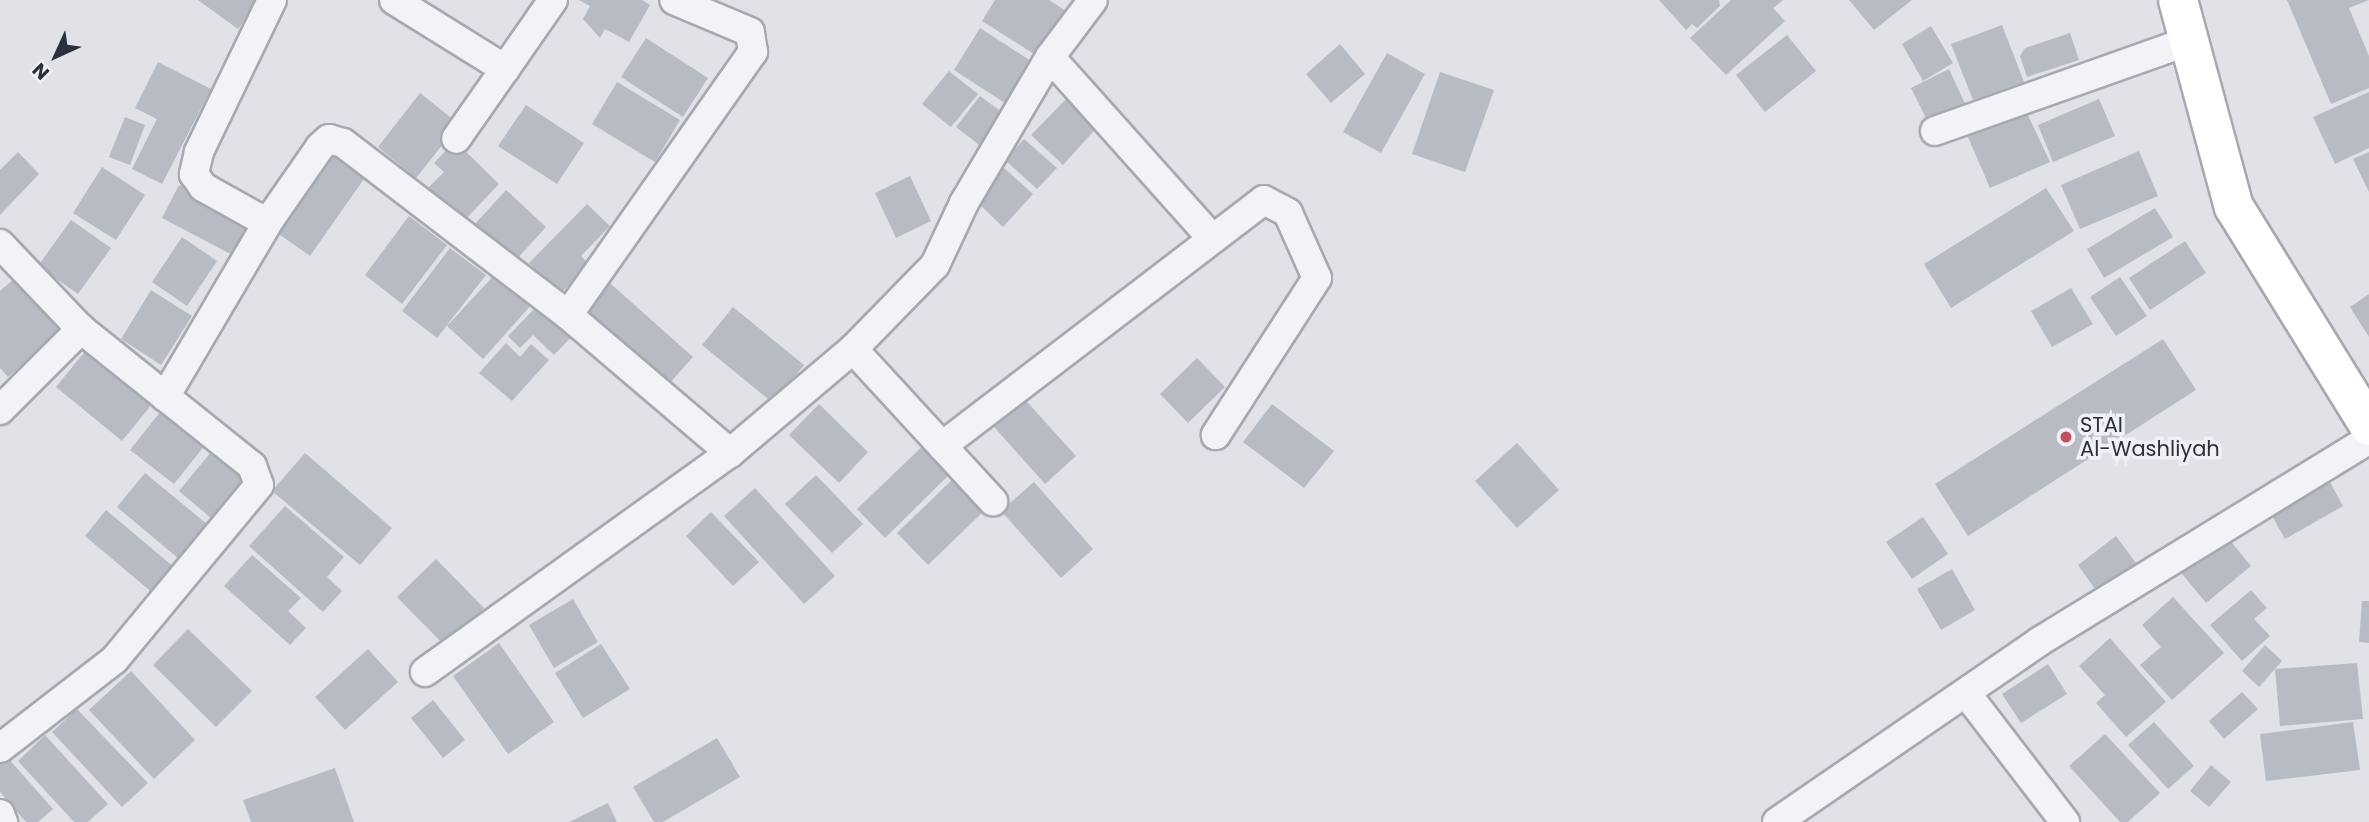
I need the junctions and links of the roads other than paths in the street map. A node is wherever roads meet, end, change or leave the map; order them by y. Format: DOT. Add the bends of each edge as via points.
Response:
graph roads {
  1 [pos="272,0"];
  2 [pos="394,0"];
  3 [pos="553,0"];
  4 [pos="674,0"];
  5 [pos="1093,0"];
  6 [pos="2178,0"];
  7 [pos="2189,41"];
  8 [pos="1051,57"];
  9 [pos="505,69"];
  10 [pos="1935,131"];
  11 [pos="456,139"];
  12 [pos="270,219"];
  13 [pos="1211,237"];
  14 [pos="0,244"];
  15 [pos="568,315"];
  16 [pos="80,329"];
  17 [pos="853,349"];
  18 [pos="165,397"];
  19 [pos="0,410"];
  20 [pos="2369,426"];
  21 [pos="1216,435"];
  22 [pos="2369,439"];
  23 [pos="943,446"];
  24 [pos="730,453"];
  25 [pos="993,500"];
  26 [pos="425,672"];
  27 [pos="1966,693"];
  28 [pos="0,748"];
  29 [pos="0,814"];
  30 [pos="4,822"];
  31 [pos="1777,822"];
  32 [pos="2065,822"];
  1 -- 12 [label="street" via="199,152 194,174 203,187 257,217"];
  2 -- 9 [label="street"];
  3 -- 9 [label="street"];
  4 -- 15 [label="street" via="750,32 753,52"];
  5 -- 8 [label="street"];
  6 -- 7 [label="street"];
  7 -- 10 [label="street"];
  7 -- 20 [label="street" via="2234,206"];
  8 -- 13 [label="street"];
  8 -- 17 [label="street" via="964,202 935,265"];
  9 -- 11 [label="street"];
  12 -- 15 [label="street" via="320,147 329,139 343,143"];
  12 -- 18 [label="street"];
  13 -- 21 [label="street" via="1264,200 1279,204 1289,213 1317,278"];
  13 -- 23 [label="street"];
  14 -- 16 [label="street"];
  15 -- 24 [label="street"];
  16 -- 18 [label="street"];
  16 -- 19 [label="street"];
  17 -- 23 [label="street"];
  17 -- 24 [label="street"];
  18 -- 28 [label="street" via="252,466 259,478 256,493 114,660"];
  22 -- 27 [label="street" via="2051,634"];
  23 -- 25 [label="street"];
  24 -- 26 [label="street"];
  27 -- 31 [label="street"];
  27 -- 32 [label="street"];
  29 -- 30 [label="street"];
}
